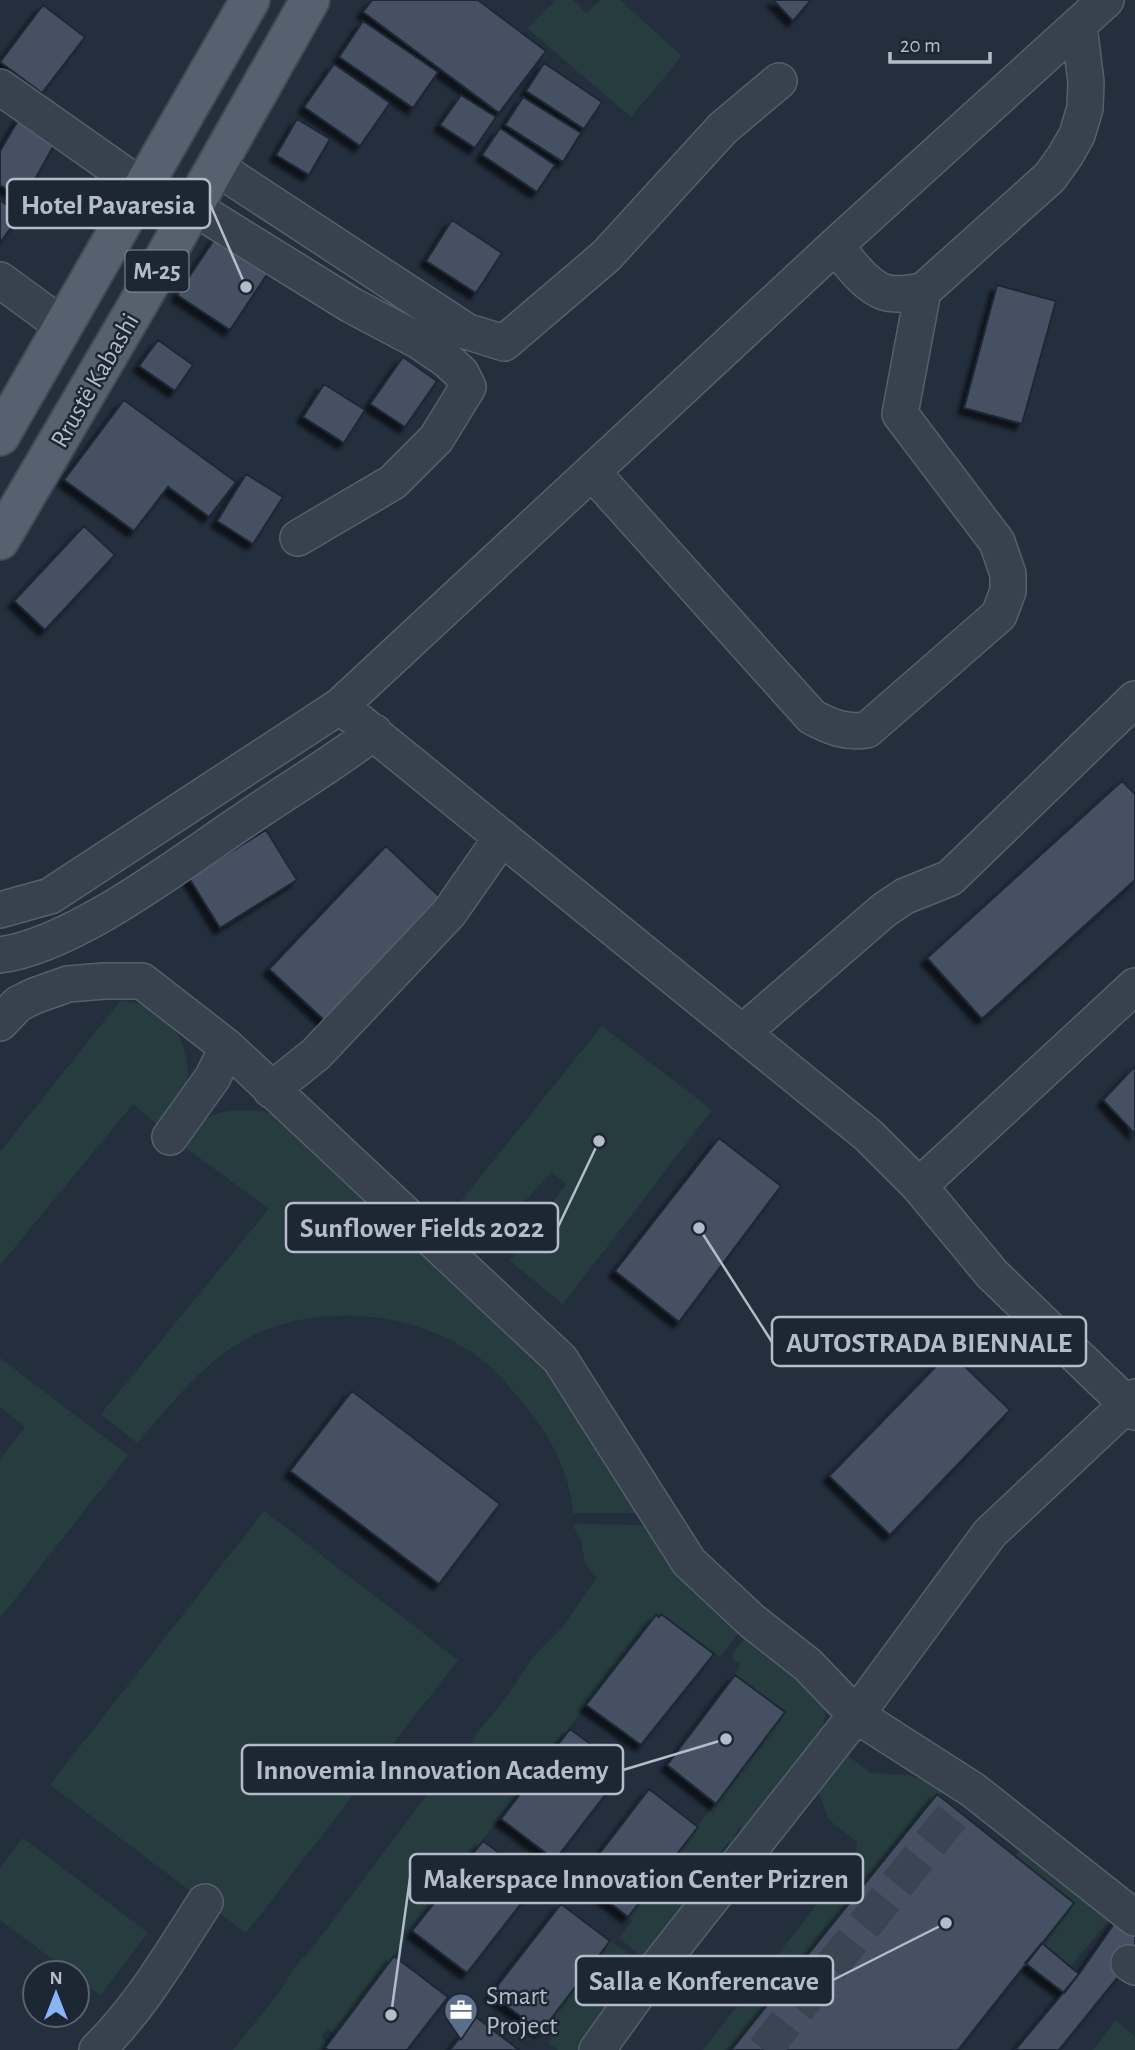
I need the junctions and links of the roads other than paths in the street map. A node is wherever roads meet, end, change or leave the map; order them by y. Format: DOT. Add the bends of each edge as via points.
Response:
graph roads {
  1 [pos="310,0"];
  2 [pos="1106,0"];
  3 [pos="240,4"];
  4 [pos="1079,26"];
  5 [pos="779,81"];
  6 [pos="0,87"];
  7 [pos="216,167"];
  8 [pos="142,187"];
  9 [pos="193,207"];
  10 [pos="835,246"];
  11 [pos="0,280"];
  12 [pos="923,291"];
  13 [pos="63,326"];
  14 [pos="0,436"];
  15 [pos="592,472"];
  16 [pos="298,538"];
  17 [pos="0,540"];
  18 [pos="1135,699"];
  19 [pos="340,706"];
  20 [pos="374,732"];
  21 [pos="502,837"];
  22 [pos="0,910"];
  23 [pos="0,955"];
  24 [pos="1135,986"];
  25 [pos="0,1023"];
  26 [pos="742,1032"];
  27 [pos="227,1048"];
  28 [pos="271,1090"];
  29 [pos="170,1137"];
  30 [pos="919,1186"];
  31 [pos="1132,1405"];
  32 [pos="856,1715"];
  33 [pos="205,1902"];
  34 [pos="1135,1918"];
  35 [pos="97,2050"];
  36 [pos="597,2050"];
  1 -- 7 [label="main road, Rrustë Kabashi / M-25"];
  2 -- 4 [label="street"];
  3 -- 8 [label="main road, Rrustë Kabashi / M-25"];
  4 -- 10 [label="street"];
  4 -- 12 [label="street" via="1085,108 1066,156 1050,177"];
  5 -- 7 [label="street" via="723,128 606,256 504,343 466,331"];
  6 -- 8 [label="street"];
  7 -- 9 [label="main road, Rrustë Kabashi / M-25"];
  8 -- 13 [label="main road, Rrustë Kabashi / M-25"];
  9 -- 16 [label="street" via="351,305 429,347 461,373 468,387 436,439 393,482"];
  9 -- 17 [label="main road, Rrustë Kabashi / M-25"];
  10 -- 12 [label="street" via="884,293"];
  10 -- 15 [label="street"];
  11 -- 13 [label="street"];
  12 -- 15 [label="street" via="900,414 997,542 1008,574 1008,591 999,615 867,730 844,731 812,718"];
  13 -- 14 [label="main road, Rrustë Kabashi / M-25"];
  15 -- 19 [label="street"];
  18 -- 26 [label="street" via="950,878 905,895 884,910"];
  19 -- 20 [label="street"];
  19 -- 22 [label="street" via="50,895"];
  20 -- 21 [label="street"];
  20 -- 23 [label="street" via="121,902 19,953"];
  21 -- 26 [label="street"];
  21 -- 28 [label="street" via="449,913 316,1054"];
  24 -- 30 [label="street"];
  25 -- 27 [label="street" via="18,1004 68,984 142,981"];
  26 -- 30 [label="street" via="868,1135"];
  27 -- 28 [label="street"];
  27 -- 29 [label="street" via="213,1077"];
  28 -- 32 [label="street" via="560,1359 689,1562 808,1665"];
  30 -- 31 [label="street" via="992,1274"];
  31 -- 32 [label="street" via="990,1533"];
  32 -- 34 [label="street" via="973,1790"];
  32 -- 36 [label="street"];
  33 -- 35 [label="street" via="151,1984"];
}
